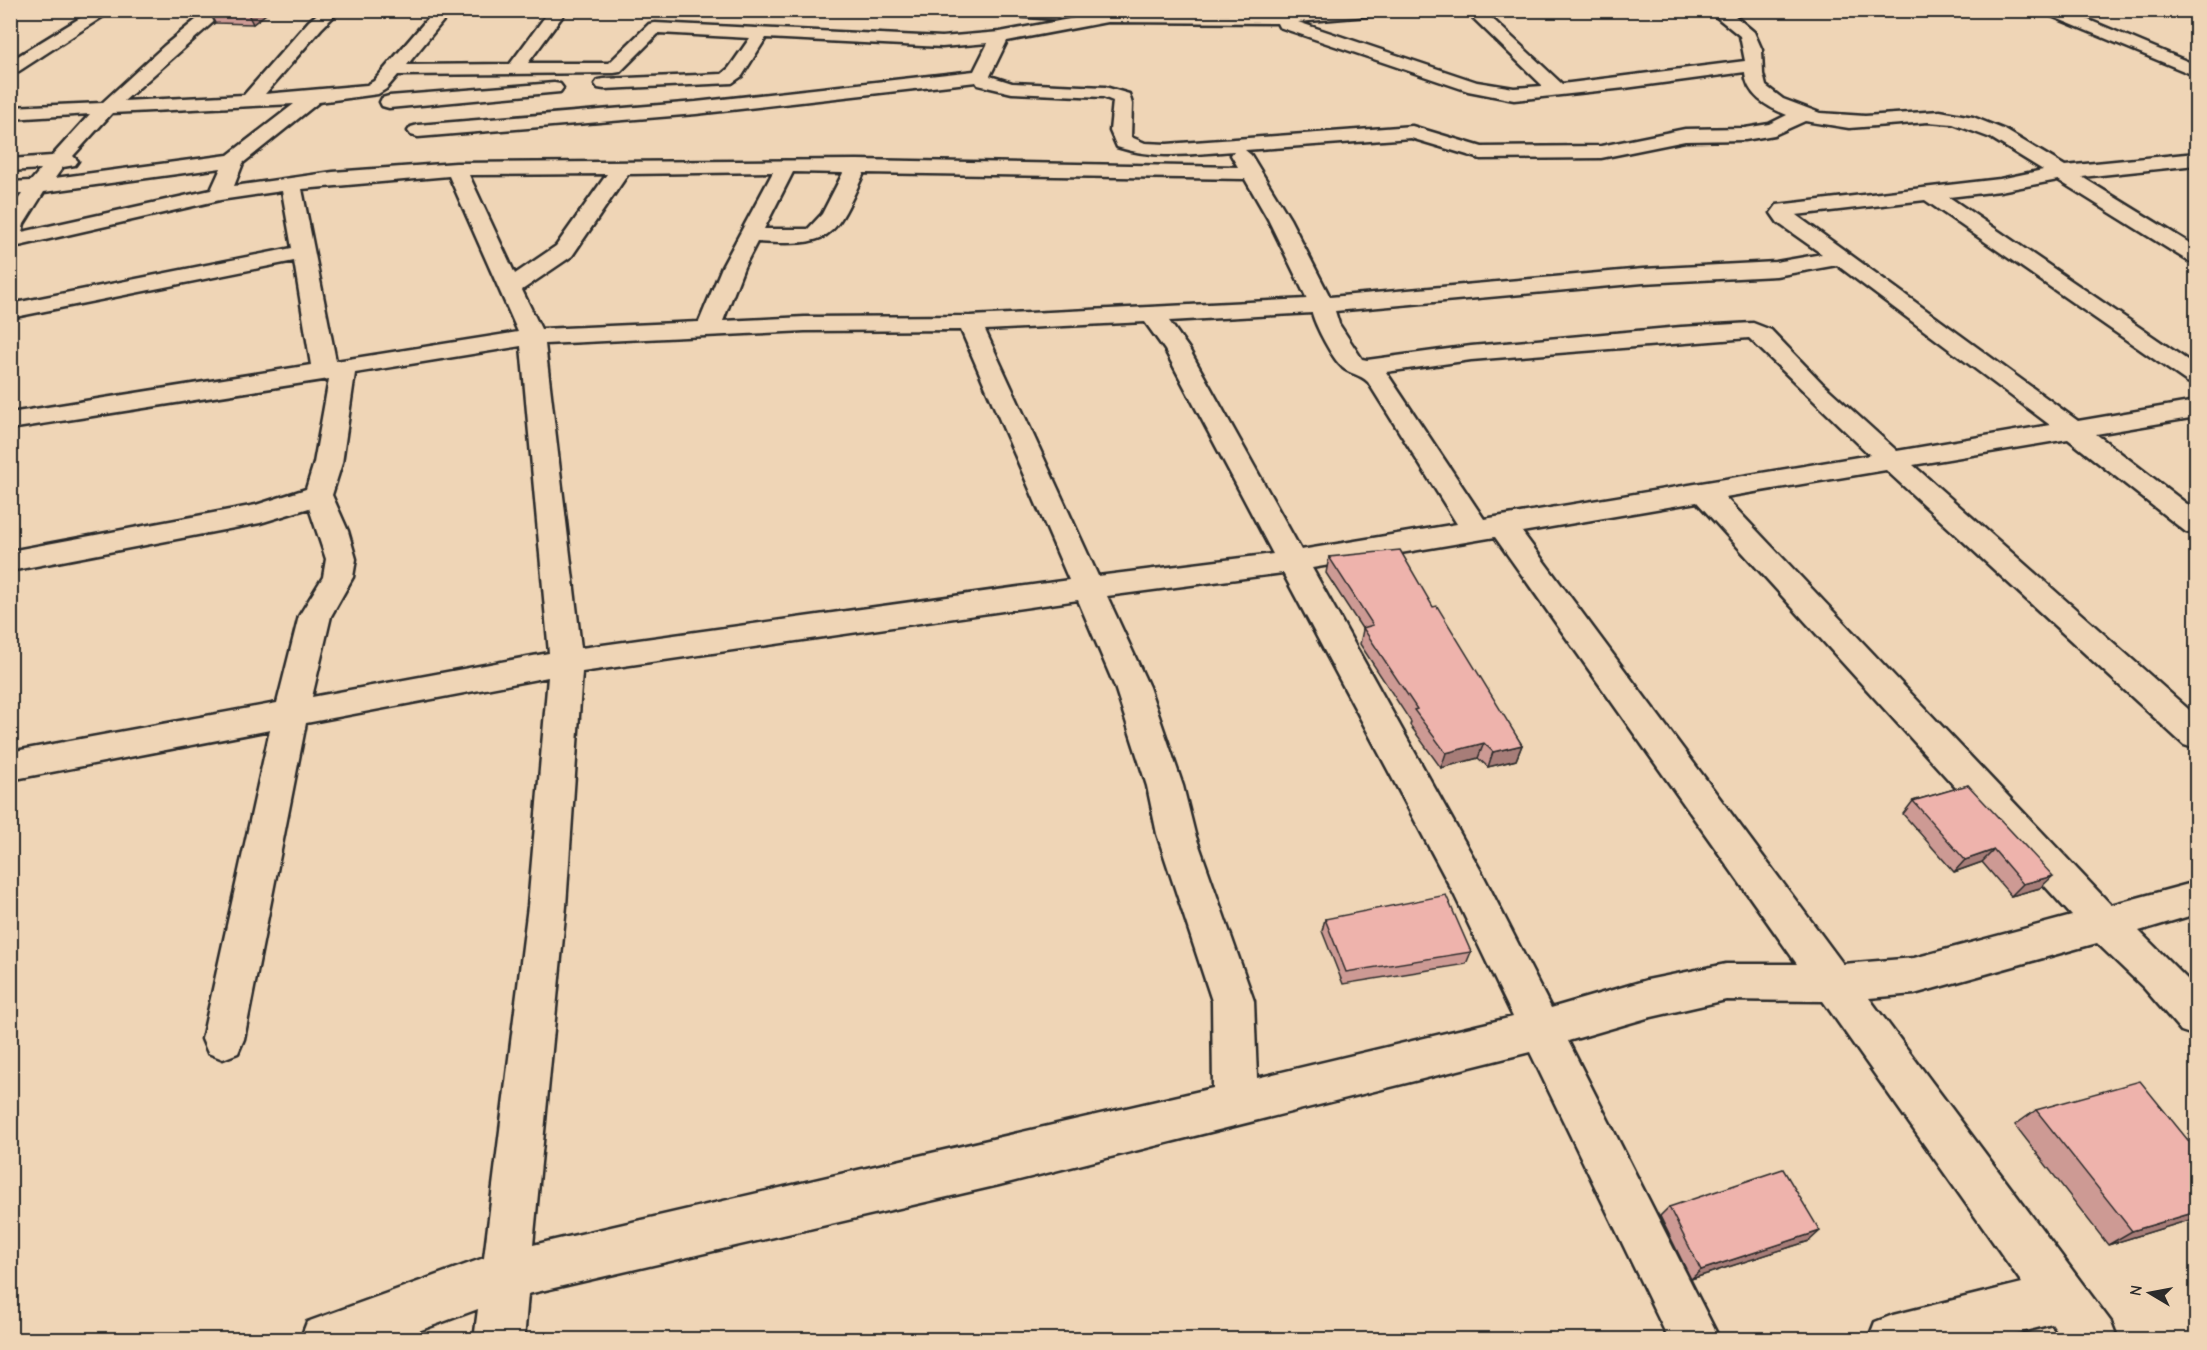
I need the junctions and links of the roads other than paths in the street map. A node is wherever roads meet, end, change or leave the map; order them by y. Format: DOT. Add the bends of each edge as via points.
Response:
graph roads {
  1 [pos="105,10"];
  2 [pos="219,10"];
  3 [pos="332,10"];
  4 [pos="444,10"];
  5 [pos="559,10"];
  6 [pos="669,10"];
  7 [pos="997,10"];
  8 [pos="1379,10"];
  9 [pos="1473,10"];
  10 [pos="1716,10"];
  11 [pos="2050,10"];
  12 [pos="1133,14"];
  13 [pos="1271,15"];
  14 [pos="1107,17"];
  15 [pos="655,28"];
  16 [pos="761,33"];
  17 [pos="1000,37"];
  18 [pos="1754,65"];
  19 [pos="614,68"];
  20 [pos="10,69"];
  21 [pos="515,69"];
  22 [pos="394,70"];
  23 [pos="2196,71"];
  24 [pos="981,76"];
  25 [pos="604,84"];
  26 [pos="1558,90"];
  27 [pos="314,97"];
  28 [pos="250,100"];
  29 [pos="389,102"];
  30 [pos="110,108"];
  31 [pos="10,113"];
  32 [pos="1802,115"];
  33 [pos="418,131"];
  34 [pos="1235,144"];
  35 [pos="241,154"];
  36 [pos="2196,159"];
  37 [pos="56,162"];
  38 [pos="10,165"];
  39 [pos="623,166"];
  40 [pos="786,166"];
  41 [pos="857,166"];
  42 [pos="456,169"];
  43 [pos="1250,173"];
  44 [pos="2061,173"];
  45 [pos="291,183"];
  46 [pos="37,187"];
  47 [pos="10,188"];
  48 [pos="1929,193"];
  49 [pos="220,194"];
  50 [pos="10,234"];
  51 [pos="750,235"];
  52 [pos="10,242"];
  53 [pos="305,252"];
  54 [pos="2196,256"];
  55 [pos="1840,257"];
  56 [pos="509,288"];
  57 [pos="1322,305"];
  58 [pos="10,312"];
  59 [pos="1152,315"];
  60 [pos="970,323"];
  61 [pos="708,328"];
  62 [pos="532,337"];
  63 [pos="334,370"];
  64 [pos="1370,370"];
  65 [pos="2196,377"];
  66 [pos="2196,409"];
  67 [pos="10,421"];
  68 [pos="2072,429"];
  69 [pos="1890,459"];
  70 [pos="1704,492"];
  71 [pos="318,495"];
  72 [pos="2196,525"];
  73 [pos="1488,528"];
  74 [pos="10,561"];
  75 [pos="1294,561"];
  76 [pos="1088,588"];
  77 [pos="566,662"];
  78 [pos="291,713"];
  79 [pos="2196,736"];
  80 [pos="10,765"];
  81 [pos="2196,898"];
  82 [pos="2105,925"];
  83 [pos="1835,983"];
  84 [pos="2196,1017"];
  85 [pos="1541,1030"];
  86 [pos="223,1039"];
  87 [pos="1234,1105"];
  88 [pos="505,1275"];
  89 [pos="2062,1297"];
  90 [pos="326,1340"];
  91 [pos="499,1340"];
  92 [pos="1695,1340"];
  93 [pos="1893,1340"];
  94 [pos="2093,1340"];
  1 -- 20 [label="street"];
  2 -- 30 [label="street" via="182,39"];
  3 -- 28 [label="street"];
  4 -- 22 [label="street"];
  5 -- 21 [label="street"];
  6 -- 15 [label="street"];
  7 -- 14 [label="street"];
  8 -- 13 [label="street"];
  9 -- 26 [label="street"];
  10 -- 18 [label="street" via="1749,38"];
  11 -- 23 [label="street"];
  12 -- 13 [label="street"];
  12 -- 14 [label="street"];
  13 -- 26 [label="street" via="1474,87 1514,94"];
  14 -- 17 [label="street"];
  15 -- 16 [label="street"];
  15 -- 19 [label="street"];
  16 -- 17 [label="street" via="942,42"];
  16 -- 25 [label="street" via="736,72 726,80"];
  17 -- 24 [label="street"];
  18 -- 26 [label="street"];
  18 -- 32 [label="street" via="1752,79 1759,90"];
  19 -- 21 [label="street"];
  19 -- 25 [label="street"];
  21 -- 22 [label="street"];
  22 -- 27 [label="street" via="372,90"];
  24 -- 33 [label="street" via="696,108"];
  24 -- 34 [label="street" via="994,85 1012,88 1105,92 1122,98 1120,137 1134,147 1167,150"];
  25 -- 29 [label="street"];
  27 -- 28 [label="street"];
  27 -- 35 [label="street"];
  28 -- 30 [label="street"];
  30 -- 31 [label="street"];
  30 -- 37 [label="street"];
  32 -- 34 [label="street" via="1774,129 1745,134 1685,135 1601,152 1481,153 1412,132"];
  32 -- 44 [label="street" via="1840,123 1924,116 1960,119 1998,134"];
  34 -- 43 [label="street"];
  35 -- 37 [label="street"];
  35 -- 46 [label="street"];
  35 -- 49 [label="street"];
  36 -- 44 [label="street"];
  37 -- 38 [label="street"];
  37 -- 46 [label="street"];
  39 -- 40 [label="street"];
  39 -- 42 [label="street"];
  39 -- 56 [label="street" via="564,251"];
  40 -- 41 [label="street"];
  40 -- 51 [label="street"];
  41 -- 43 [label="street"];
  41 -- 51 [label="street" via="819,232 801,236"];
  42 -- 45 [label="street"];
  42 -- 56 [label="street"];
  43 -- 57 [label="street" via="1279,219"];
  44 -- 48 [label="street"];
  44 -- 54 [label="street"];
  45 -- 49 [label="street"];
  45 -- 53 [label="street"];
  46 -- 47 [label="street"];
  46 -- 50 [label="street"];
  48 -- 55 [label="street" via="1782,211"];
  48 -- 65 [label="street"];
  49 -- 52 [label="street"];
  51 -- 61 [label="street"];
  53 -- 58 [label="street"];
  53 -- 63 [label="street"];
  55 -- 57 [label="street" via="1776,269 1581,280"];
  55 -- 68 [label="street"];
  56 -- 62 [label="street"];
  57 -- 59 [label="street"];
  57 -- 64 [label="street" via="1327,324 1353,364"];
  59 -- 60 [label="street"];
  59 -- 75 [label="street" via="1177,349"];
  60 -- 61 [label="street"];
  60 -- 76 [label="street"];
  61 -- 62 [label="street"];
  62 -- 63 [label="street"];
  62 -- 77 [label="street"];
  63 -- 67 [label="street"];
  63 -- 71 [label="street" via="328,463"];
  64 -- 69 [label="street" via="1385,362 1753,330"];
  64 -- 73 [label="street"];
  66 -- 68 [label="street"];
  68 -- 69 [label="street"];
  68 -- 72 [label="street"];
  69 -- 70 [label="street"];
  69 -- 79 [label="street"];
  70 -- 73 [label="street"];
  70 -- 82 [label="street"];
  71 -- 74 [label="street" via="260,514"];
  71 -- 78 [label="street" via="341,559 338,577 315,616"];
  73 -- 75 [label="street"];
  73 -- 83 [label="street"];
  75 -- 76 [label="street"];
  75 -- 85 [label="street" via="1468,884"];
  76 -- 77 [label="street"];
  76 -- 87 [label="street" via="1132,687 1165,786 1176,834 1233,1001"];
  77 -- 78 [label="street"];
  77 -- 88 [label="street" via="547,906"];
  78 -- 80 [label="street"];
  78 -- 86 [label="street"];
  81 -- 82 [label="street"];
  82 -- 83 [label="street" via="1914,976"];
  82 -- 84 [label="street"];
  83 -- 85 [label="street" via="1726,982 1647,999"];
  83 -- 89 [label="street"];
  85 -- 87 [label="street"];
  85 -- 92 [label="street"];
  87 -- 88 [label="street"];
  88 -- 90 [label="street"];
  88 -- 91 [label="street"];
  89 -- 93 [label="street"];
  89 -- 94 [label="street"];
}
